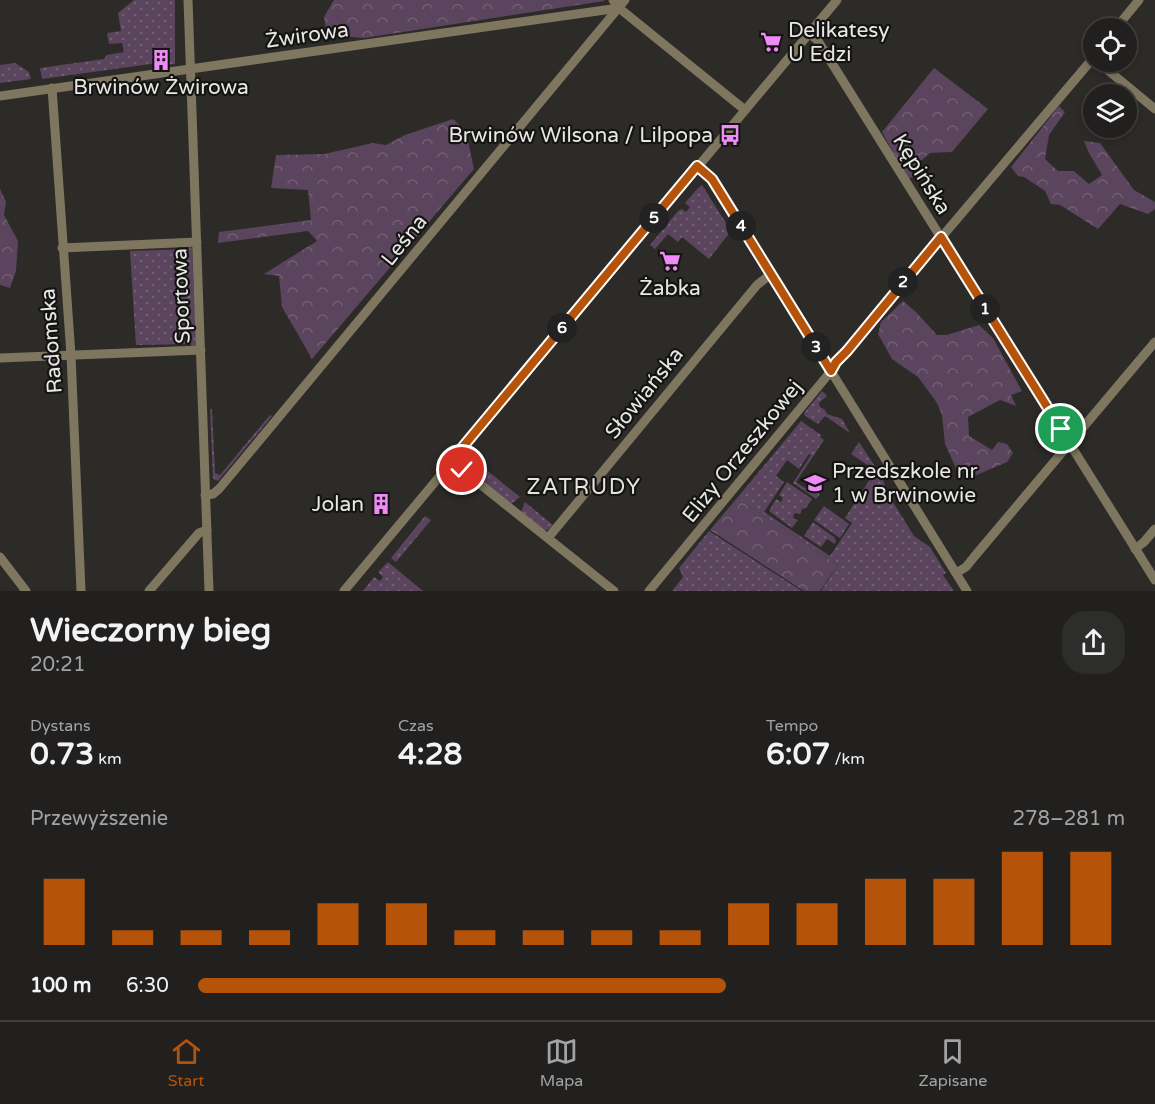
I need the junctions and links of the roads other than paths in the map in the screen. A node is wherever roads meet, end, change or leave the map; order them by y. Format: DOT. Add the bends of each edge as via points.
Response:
graph roads {
  1 [pos="188,0"];
  2 [pos="837,0"];
  3 [pos="1139,0"];
  4 [pos="619,3"];
  5 [pos="1124,18"];
  6 [pos="809,33"];
  7 [pos="191,68"];
  8 [pos="1083,69"];
  9 [pos="1110,72"];
  10 [pos="52,88"];
  11 [pos="0,96"];
  12 [pos="1155,109"];
  13 [pos="745,110"];
  14 [pos="697,166"];
  15 [pos="941,237"];
  16 [pos="197,242"];
  17 [pos="62,248"];
  18 [pos="771,274"];
  19 [pos="1155,342"];
  20 [pos="201,350"];
  21 [pos="71,355"];
  22 [pos="0,358"];
  23 [pos="831,371"];
  24 [pos="1070,444"];
  25 [pos="451,461"];
  26 [pos="206,495"];
  27 [pos="1155,529"];
  28 [pos="207,530"];
  29 [pos="549,538"];
  30 [pos="1135,549"];
  31 [pos="0,556"];
  32 [pos="956,573"];
  33 [pos="1155,580"];
  34 [pos="26,591"];
  35 [pos="81,591"];
  36 [pos="149,591"];
  37 [pos="209,591"];
  38 [pos="344,591"];
  39 [pos="614,591"];
  40 [pos="650,591"];
  41 [pos="967,591"];
  1 -- 7 [label="street, Sportowa"];
  2 -- 6 [label="street"];
  3 -- 5 [label="street"];
  4 -- 7 [label="street, Żwirowa"];
  4 -- 13 [label="street"];
  4 -- 26 [label="street, Leśna" via="219,489"];
  6 -- 13 [label="street"];
  6 -- 15 [label="street, Kępińska" via="818,41"];
  7 -- 10 [label="street, Żwirowa"];
  7 -- 16 [label="street, Sportowa"];
  8 -- 15 [label="street, Elizy Orzeszkowej"];
  9 -- 12 [label="street"];
  10 -- 11 [label="street, Żwirowa"];
  10 -- 17 [label="street, Radomska"];
  13 -- 14 [label="street"];
  14 -- 18 [label="street" via="712,179"];
  14 -- 25 [label="street"];
  15 -- 23 [label="street, Elizy Orzeszkowej"];
  15 -- 24 [label="street, Kępińska"];
  16 -- 17 [label="street"];
  16 -- 20 [label="street, Sportowa"];
  17 -- 21 [label="street, Radomska"];
  18 -- 23 [label="street"];
  18 -- 29 [label="street, Słowiańska" via="757,285"];
  19 -- 24 [label="street"];
  20 -- 21 [label="street"];
  20 -- 26 [label="street, Sportowa"];
  21 -- 22 [label="street"];
  21 -- 35 [label="street, Radomska"];
  23 -- 32 [label="street"];
  23 -- 40 [label="street, Elizy Orzeszkowej"];
  24 -- 30 [label="street, Kępińska"];
  24 -- 32 [label="street"];
  25 -- 29 [label="street"];
  25 -- 38 [label="street"];
  26 -- 28 [label="street, Sportowa"];
  27 -- 30 [label="street"];
  28 -- 36 [label="street" via="199,533"];
  28 -- 37 [label="street, Sportowa"];
  29 -- 39 [label="street"];
  30 -- 33 [label="street, Kępińska"];
  31 -- 34 [label="street"];
  32 -- 41 [label="street"];
}
